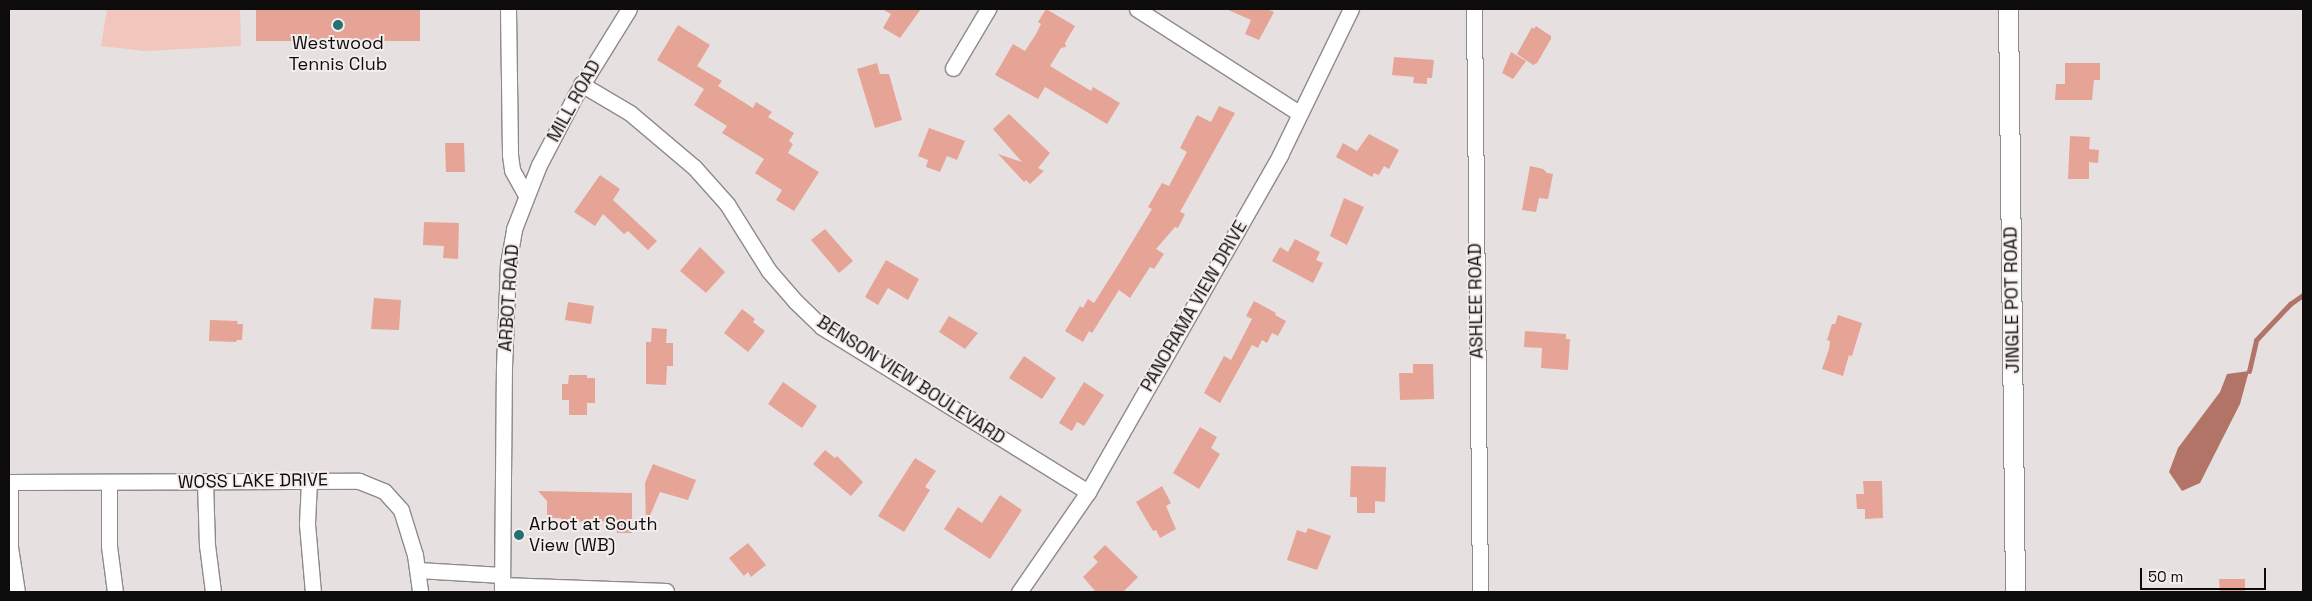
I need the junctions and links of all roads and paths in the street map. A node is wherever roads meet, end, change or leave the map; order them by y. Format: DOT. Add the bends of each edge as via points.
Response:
graph roads {
  1 [pos="508,9"];
  2 [pos="629,9"];
  3 [pos="988,9"];
  4 [pos="1137,9"];
  5 [pos="1351,9"];
  6 [pos="1474,9"];
  7 [pos="2008,9"];
  8 [pos="953,68"];
  9 [pos="581,84"];
  10 [pos="1299,113"];
  11 [pos="526,196"];
  12 [pos="309,481"];
  13 [pos="9,482"];
  14 [pos="109,482"];
  15 [pos="205,482"];
  16 [pos="1088,492"];
  17 [pos="418,570"];
  18 [pos="502,584"];
  19 [pos="666,591"];
  20 [pos="17,592"];
  21 [pos="115,592"];
  22 [pos="212,592"];
  23 [pos="313,592"];
  24 [pos="420,592"];
  25 [pos="1019,592"];
  26 [pos="1480,592"];
  27 [pos="2016,592"];
  1 -- 11 [label="street" via="510,154 512,170"];
  2 -- 9 [label="street, MILL ROAD"];
  3 -- 8 [label="street"];
  4 -- 10 [label="street"];
  5 -- 10 [label="street, PANORAMA VIEW DRIVE"];
  6 -- 26 [label="street, ASHLEE ROAD"];
  7 -- 27 [label="street, JINGLE POT ROAD"];
  9 -- 11 [label="street, MILL ROAD"];
  9 -- 16 [label="street, BENSON VIEW BOULEVARD" via="630,113 694,167 726,204 769,271 822,327"];
  10 -- 16 [label="street, PANORAMA VIEW DRIVE" via="1280,155"];
  11 -- 18 [label="street, ARBOT ROAD" via="514,229 508,264"];
  12 -- 15 [label="street, WOSS LAKE DRIVE"];
  12 -- 17 [label="street, WOSS LAKE DRIVE" via="359,482 384,491 401,510"];
  12 -- 23 [label="street" via="307,524"];
  13 -- 14 [label="street, WOSS LAKE DRIVE"];
  13 -- 20 [label="street" via="10,547"];
  14 -- 15 [label="street, WOSS LAKE DRIVE"];
  14 -- 21 [label="street" via="109,546"];
  15 -- 22 [label="street"];
  16 -- 25 [label="street, PANORAMA VIEW DRIVE"];
  17 -- 18 [label="street"];
  17 -- 24 [label="street, WOSS LAKE DRIVE"];
  18 -- 19 [label="street"];
}
